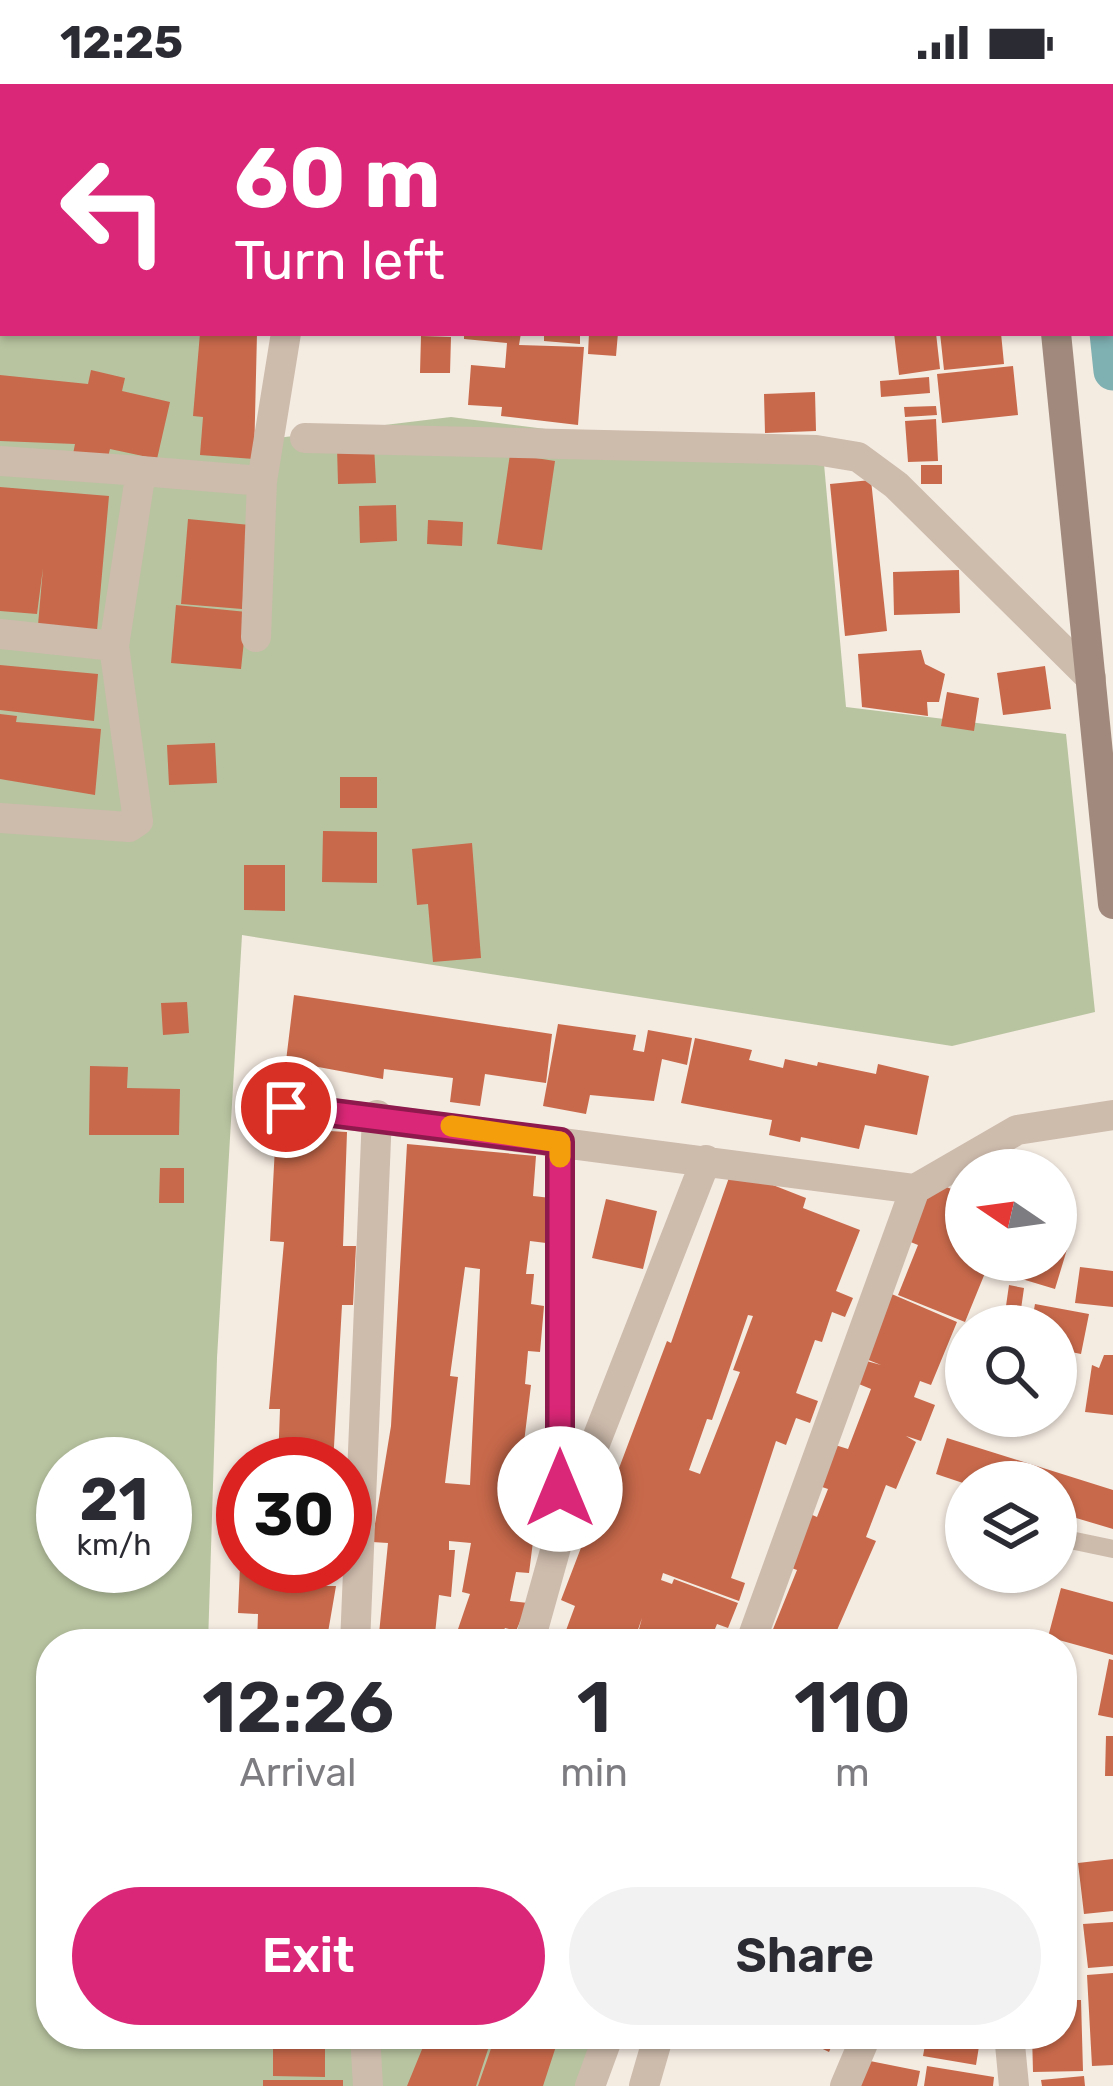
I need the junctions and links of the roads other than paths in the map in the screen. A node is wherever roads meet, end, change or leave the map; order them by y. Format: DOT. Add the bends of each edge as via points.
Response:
graph roads {
  1 [pos="286,336"];
  2 [pos="1056,336"];
  3 [pos="305,438"];
  4 [pos="0,460"];
  5 [pos="142,472"];
  6 [pos="262,481"];
  7 [pos="0,634"];
  8 [pos="256,637"];
  9 [pos="114,646"];
  10 [pos="1090,678"];
  11 [pos="0,818"];
  12 [pos="1112,895"];
  13 [pos="286,1107"];
  14 [pos="377,1115"];
  15 [pos="1113,1115"];
  16 [pos="560,1142"];
  17 [pos="706,1160"];
  18 [pos="914,1189"];
  19 [pos="560,1532"];
  20 [pos="1077,1541"];
  21 [pos="1113,1549"];
  22 [pos="356,1629"];
  23 [pos="533,1629"];
  24 [pos="755,1629"];
  25 [pos="604,2049"];
  26 [pos="655,2049"];
  27 [pos="861,2049"];
  28 [pos="1010,2049"];
  29 [pos="590,2086"];
  30 [pos="644,2086"];
  31 [pos="845,2086"];
  32 [pos="1014,2086"];
  1 -- 6 [label="street"];
  2 -- 10 [label="street"];
  3 -- 10 [label="street" via="858,457"];
  4 -- 5 [label="street"];
  5 -- 6 [label="street"];
  5 -- 9 [label="street"];
  6 -- 8 [label="street"];
  7 -- 9 [label="street"];
  9 -- 11 [label="street" via="137,821 129,827"];
  10 -- 12 [label="street"];
  13 -- 14 [label="street"];
  14 -- 16 [label="street"];
  14 -- 22 [label="street"];
  15 -- 18 [label="street" via="1017,1130"];
  16 -- 17 [label="street"];
  16 -- 19 [label="street"];
  17 -- 18 [label="street"];
  17 -- 19 [label="street"];
  18 -- 24 [label="street"];
  19 -- 23 [label="street"];
  20 -- 21 [label="lane"];
  25 -- 29 [label="street"];
  26 -- 30 [label="street"];
  27 -- 31 [label="street"];
  28 -- 32 [label="street"];
}
